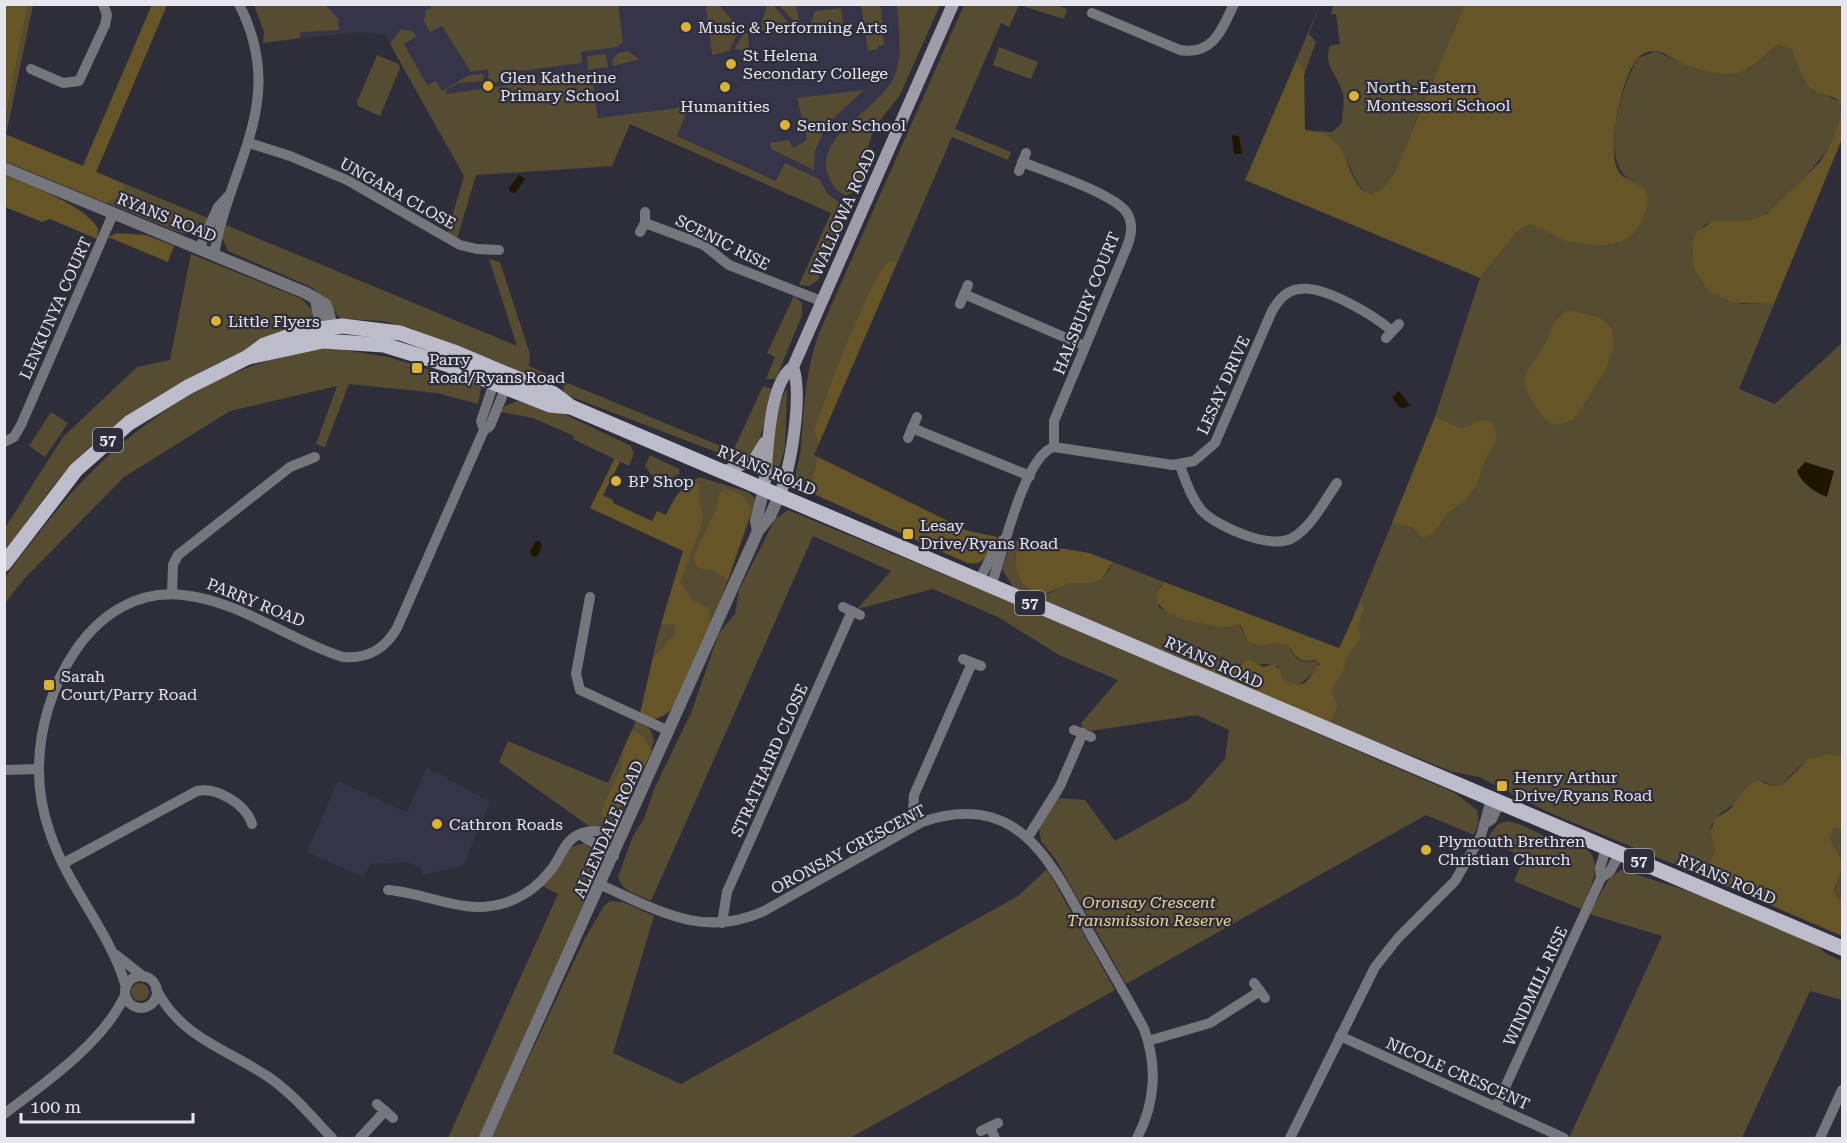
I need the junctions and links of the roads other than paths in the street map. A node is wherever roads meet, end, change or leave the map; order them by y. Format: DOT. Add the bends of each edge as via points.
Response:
graph roads {
  1 [pos="103,4"];
  2 [pos="239,4"];
  3 [pos="953,4"];
  4 [pos="1234,4"];
  5 [pos="1092,13"];
  6 [pos="32,69"];
  7 [pos="249,142"];
  8 [pos="1023,162"];
  9 [pos="4,168"];
  10 [pos="228,196"];
  11 [pos="112,214"];
  12 [pos="643,222"];
  13 [pos="199,249"];
  14 [pos="499,250"];
  15 [pos="214,255"];
  16 [pos="964,294"];
  17 [pos="821,300"];
  18 [pos="1392,331"];
  19 [pos="328,334"];
  20 [pos="1086,346"];
  21 [pos="793,367"];
  22 [pos="503,379"];
  23 [pos="912,428"];
  24 [pos="767,438"];
  25 [pos="4,442"];
  26 [pos="1054,447"];
  27 [pos="315,458"];
  28 [pos="1180,466"];
  29 [pos="725,471"];
  30 [pos="1030,476"];
  31 [pos="1337,483"];
  32 [pos="764,488"];
  33 [pos="780,494"];
  34 [pos="758,531"];
  35 [pos="4,564"];
  36 [pos="985,583"];
  37 [pos="172,594"];
  38 [pos="590,597"];
  39 [pos="851,611"];
  40 [pos="972,663"];
  41 [pos="669,731"];
  42 [pos="1083,733"];
  43 [pos="39,769"];
  44 [pos="4,770"];
  45 [pos="1496,800"];
  46 [pos="252,824"];
  47 [pos="912,827"];
  48 [pos="581,835"];
  49 [pos="622,836"];
  50 [pos="1028,837"];
  51 [pos="1613,850"];
  52 [pos="614,856"];
  53 [pos="64,863"];
  54 [pos="601,885"];
  55 [pos="388,890"];
  56 [pos="722,923"];
  57 [pos="1842,948"];
  58 [pos="115,954"];
  59 [pos="144,976"];
  60 [pos="156,989"];
  61 [pos="125,991"];
  62 [pos="1260,991"];
  63 [pos="140,1007"];
  64 [pos="172,1016"];
  65 [pos="114,1017"];
  66 [pos="1340,1036"];
  67 [pos="1148,1041"];
  68 [pos="1842,1090"];
  69 [pos="1496,1107"];
  70 [pos="385,1111"];
  71 [pos="4,1114"];
  72 [pos="990,1127"];
  73 [pos="332,1138"];
  74 [pos="360,1138"];
  75 [pos="485,1138"];
  76 [pos="995,1138"];
  77 [pos="1137,1138"];
  78 [pos="1290,1138"];
  79 [pos="1564,1138"];
  80 [pos="1820,1138"];
  1 -- 6 [label="street" via="105,24 79,81 63,83"];
  2 -- 7 [label="street" via="251,33 258,70 257,107"];
  3 -- 17 [label="main road, WALLOWA ROAD"];
  4 -- 5 [label="street" via="1216,39 1196,51 1180,50"];
  7 -- 10 [label="street"];
  7 -- 14 [label="street, UNGARA CLOSE" via="341,177 451,241 477,249"];
  8 -- 20 [label="street, HALSBURY COURT" via="1110,198 1124,209 1131,222 1126,249"];
  9 -- 11 [label="street, RYANS ROAD"];
  10 -- 13 [label="street" via="216,211"];
  10 -- 15 [label="street"];
  11 -- 13 [label="street, RYANS ROAD"];
  11 -- 25 [label="street, LENKUNYA COURT" via="21,425 14,437"];
  12 -- 17 [label="street, SCENIC RISE" via="704,245 729,265"];
  13 -- 15 [label="street, RYANS ROAD"];
  15 -- 19 [label="street, RYANS ROAD" via="316,299"];
  16 -- 20 [label="street"];
  17 -- 21 [label="main road, WALLOWA ROAD"];
  18 -- 28 [label="street, LESAY DRIVE" via="1367,311 1318,291 1300,289 1286,294 1272,311 1221,434 1200,457"];
  19 -- 22 [label="main road, RYANS ROAD / 57" via="370,328 400,333"];
  19 -- 35 [label="main road, 57" via="264,345 167,398 110,438 60,489"];
  20 -- 26 [label="street, HALSBURY COURT" via="1054,421"];
  21 -- 24 [label="main road, WALLOWA ROAD" via="781,384"];
  21 -- 33 [label="main road, WALLOWA ROAD" via="794,438"];
  22 -- 29 [label="main road, RYANS ROAD / 57" via="555,394 571,407"];
  22 -- 37 [label="street, PARRY ROAD" via="481,421 483,430 397,628 387,643 372,653 343,657 225,606"];
  23 -- 30 [label="street"];
  24 -- 29 [label="main road" via="754,460"];
  24 -- 32 [label="main road, WALLOWA ROAD"];
  26 -- 28 [label="street"];
  26 -- 30 [label="street" via="1040,456"];
  27 -- 37 [label="street" via="290,467 178,555 173,565"];
  28 -- 31 [label="street" via="1192,497 1209,517 1272,543 1299,534"];
  29 -- 32 [label="main road, RYANS ROAD / 57"];
  30 -- 36 [label="street" via="1003,540 1000,560"];
  32 -- 33 [label="main road, RYANS ROAD / 57"];
  32 -- 34 [label="street, ALLENDALE ROAD" via="757,514"];
  33 -- 34 [label="street, ALLENDALE ROAD"];
  33 -- 36 [label="main road, RYANS ROAD / 57"];
  34 -- 41 [label="street, ALLENDALE ROAD"];
  36 -- 45 [label="main road, RYANS ROAD / 57"];
  37 -- 43 [label="street, PARRY ROAD" via="124,606 83,639 64,670 50,706"];
  38 -- 41 [label="street" via="576,674 580,690"];
  39 -- 56 [label="street, STRATHAIRD CLOSE" via="727,892"];
  40 -- 47 [label="street" via="914,795"];
  41 -- 49 [label="street, ALLENDALE ROAD"];
  42 -- 50 [label="street" via="1060,786"];
  43 -- 44 [label="street"];
  43 -- 53 [label="street, PARRY ROAD" via="44,812"];
  45 -- 51 [label="main road, RYANS ROAD / 57"];
  45 -- 66 [label="street" via="1492,819 1455,881 1375,967"];
  46 -- 53 [label="street" via="238,805 203,784"];
  47 -- 50 [label="street, ORONSAY CRESCENT" via="945,815 967,814 1004,823"];
  47 -- 56 [label="street, ORONSAY CRESCENT" via="764,910"];
  48 -- 49 [label="street" via="595,830"];
  48 -- 52 [label="street"];
  48 -- 55 [label="street" via="568,843 540,882 506,902 464,908 411,892"];
  49 -- 52 [label="street, ALLENDALE ROAD"];
  50 -- 67 [label="street, ORONSAY CRESCENT" via="1051,863"];
  51 -- 57 [label="main road, RYANS ROAD / 57"];
  51 -- 69 [label="street, WINDMILL RISE" via="1610,871 1601,878"];
  52 -- 54 [label="street, ALLENDALE ROAD"];
  53 -- 58 [label="street, PARRY ROAD"];
  54 -- 56 [label="street, ORONSAY CRESCENT" via="680,919"];
  54 -- 75 [label="street, ALLENDALE ROAD"];
  58 -- 59 [label="street, PARRY ROAD"];
  58 -- 61 [label="street, PARRY ROAD"];
  59 -- 60 [label="street"];
  59 -- 61 [label="street" via="131,980"];
  60 -- 63 [label="street" via="152,1003"];
  60 -- 64 [label="street"];
  61 -- 63 [label="street" via="129,1003"];
  61 -- 65 [label="street"];
  62 -- 67 [label="street" via="1210,1023"];
  63 -- 64 [label="street"];
  63 -- 65 [label="street"];
  64 -- 73 [label="street" via="285,1089"];
  65 -- 71 [label="street" via="84,1048"];
  66 -- 69 [label="street, NICOLE CRESCENT"];
  66 -- 78 [label="street"];
  67 -- 77 [label="street, ORONSAY CRESCENT" via="1153,1089"];
  68 -- 80 [label="street"];
  69 -- 79 [label="street, NICOLE CRESCENT"];
  70 -- 74 [label="street"];
  72 -- 76 [label="street"];
}
